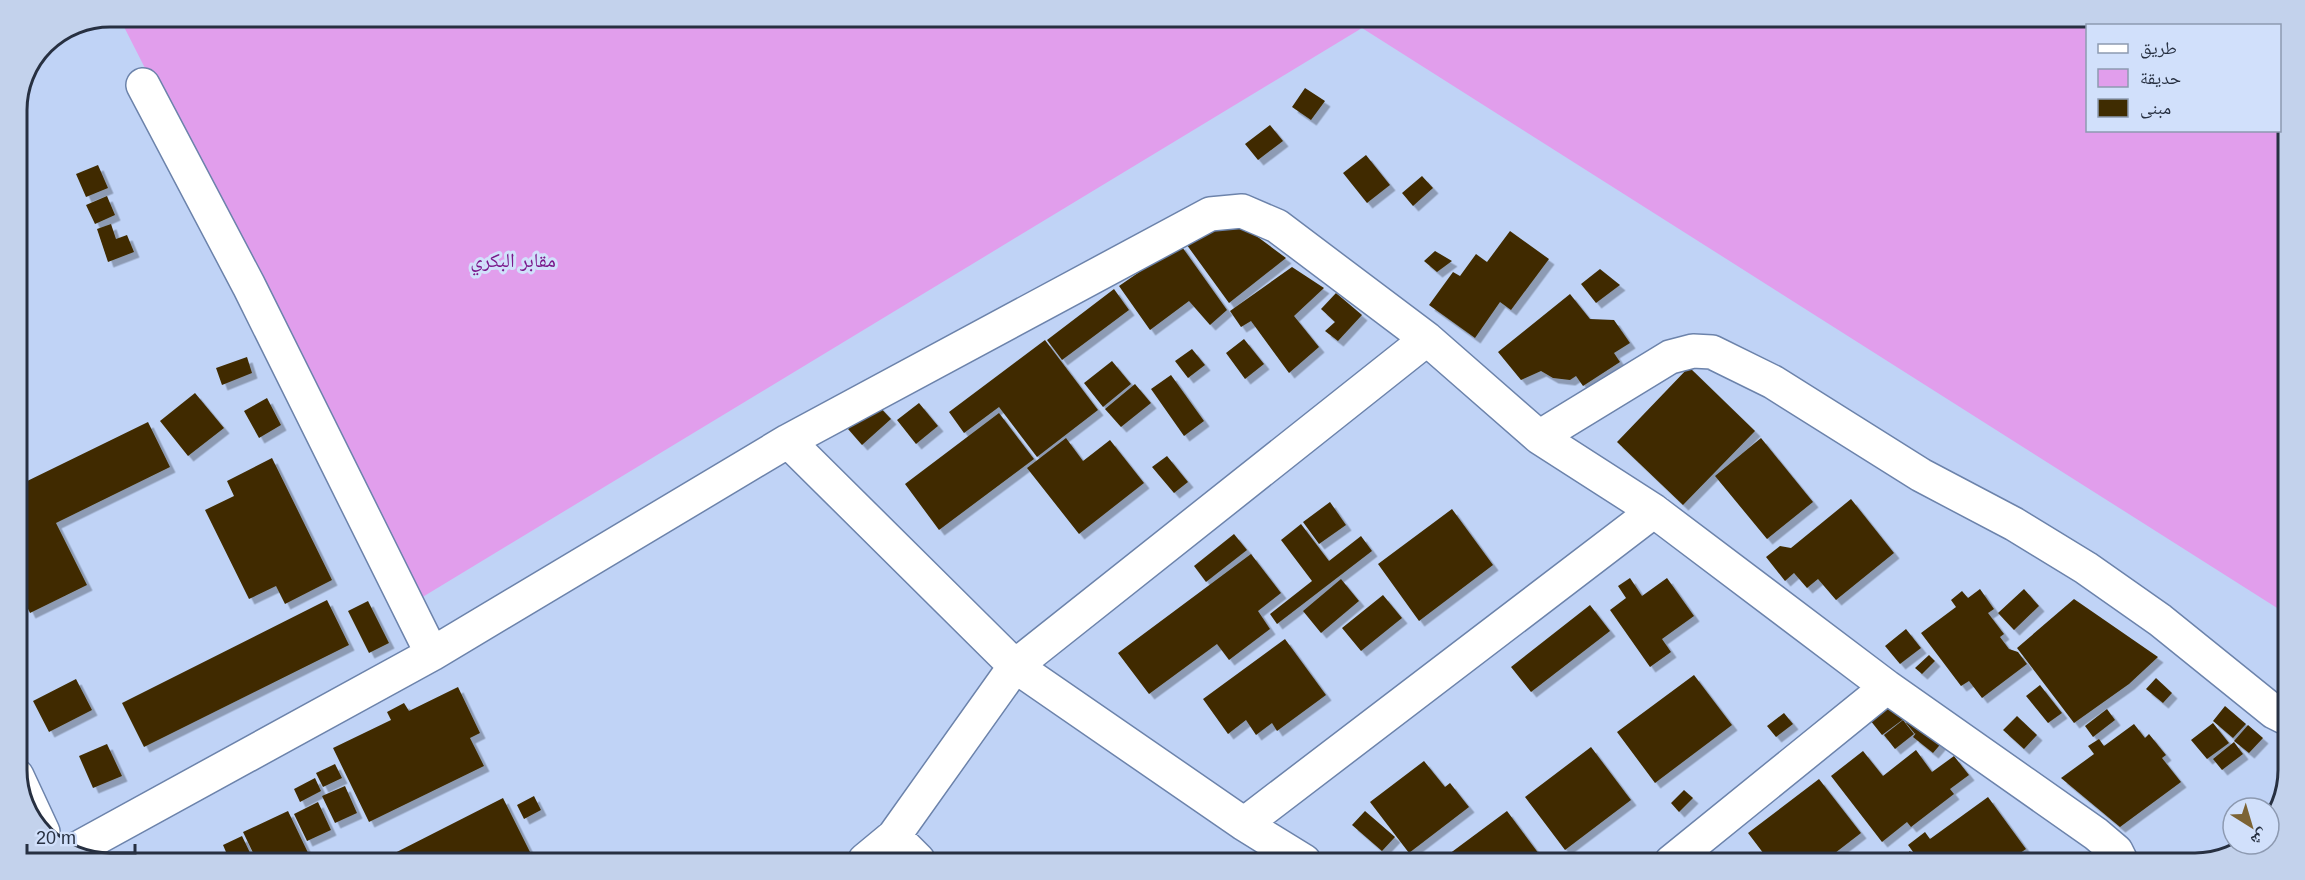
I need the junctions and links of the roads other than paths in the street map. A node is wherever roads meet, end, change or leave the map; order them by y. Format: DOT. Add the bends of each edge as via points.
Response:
graph roads {
  1 [pos="143,85"];
  2 [pos="1426,339"];
  3 [pos="1539,436"];
  4 [pos="788,441"];
  5 [pos="1654,511"];
  6 [pos="432,654"];
  7 [pos="1015,666"];
  8 [pos="1887,687"];
  9 [pos="2278,714"];
  10 [pos="1244,824"];
  11 [pos="894,836"];
  12 [pos="79,847"];
  13 [pos="874,853"];
  14 [pos="911,853"];
  15 [pos="1292,853"];
  16 [pos="1682,853"];
  17 [pos="2117,853"];
  1 -- 6 [label="street" via="249,286"];
  2 -- 3 [label="street"];
  2 -- 4 [label="street" via="1277,225 1242,211 1210,214"];
  2 -- 7 [label="street"];
  3 -- 5 [label="street"];
  3 -- 9 [label="street" via="1670,357 1693,351 1712,352 1773,382 1922,475 2086,568 2160,620"];
  4 -- 6 [label="street"];
  4 -- 7 [label="street"];
  5 -- 8 [label="street"];
  5 -- 10 [label="street"];
  6 -- 12 [label="street"];
  7 -- 10 [label="street"];
  7 -- 11 [label="street"];
  8 -- 16 [label="street"];
  8 -- 17 [label="street" via="2096,834"];
  10 -- 15 [label="street"];
  11 -- 13 [label="street"];
  11 -- 14 [label="street"];
}
